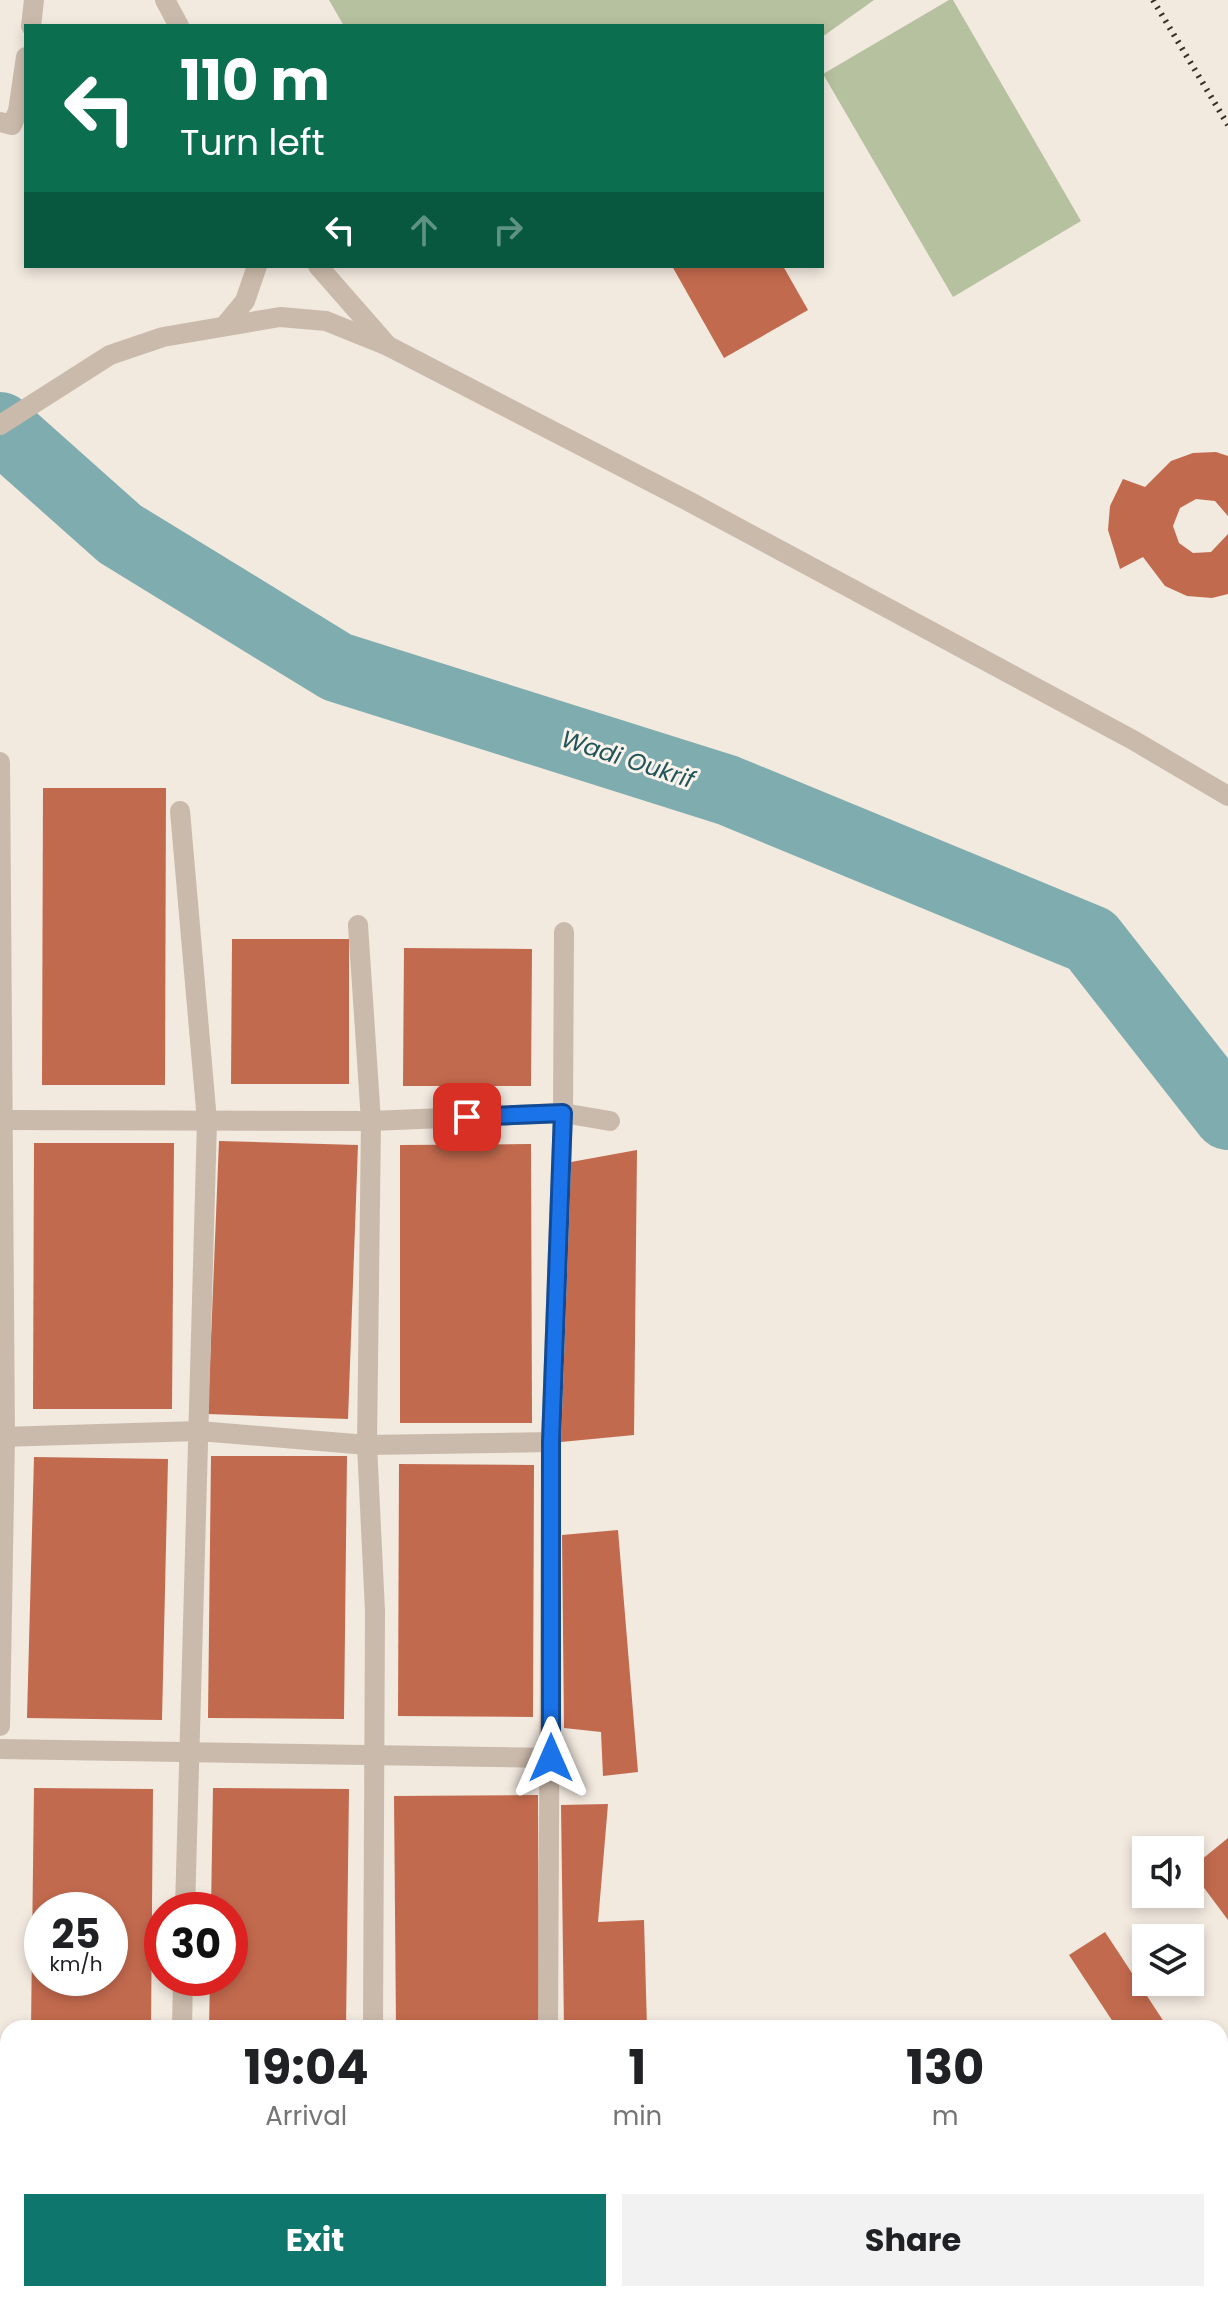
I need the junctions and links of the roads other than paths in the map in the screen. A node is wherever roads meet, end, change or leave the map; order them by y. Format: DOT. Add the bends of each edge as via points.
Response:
graph roads {
  1 [pos="34,0"];
  2 [pos="165,0"];
  3 [pos="31,24"];
  4 [pos="178,24"];
  5 [pos="24,70"];
  6 [pos="0,122"];
  7 [pos="256,268"];
  8 [pos="320,268"];
  9 [pos="226,324"];
  10 [pos="388,346"];
  11 [pos="0,425"];
  12 [pos="0,762"];
  13 [pos="1228,796"];
  14 [pos="180,811"];
  15 [pos="358,925"];
  16 [pos="564,932"];
  17 [pos="563,1113"];
  18 [pos="1,1120"];
  19 [pos="207,1121"];
  20 [pos="371,1121"];
  21 [pos="610,1121"];
  22 [pos="199,1431"];
  23 [pos="2,1438"];
  24 [pos="551,1442"];
  25 [pos="367,1445"];
  26 [pos="0,1726"];
  27 [pos="0,1749"];
  28 [pos="192,1753"];
  29 [pos="372,1756"];
  30 [pos="551,1758"];
  31 [pos="186,1892"];
  32 [pos="183,1996"];
  33 [pos="182,2020"];
  34 [pos="373,2020"];
  35 [pos="548,2020"];
  1 -- 3 [label="street"];
  2 -- 4 [label="street"];
  5 -- 6 [label="street" via="12,125"];
  7 -- 9 [label="street" via="245,301"];
  8 -- 10 [label="street"];
  9 -- 10 [label="street" via="280,317 326,321"];
  9 -- 11 [label="street" via="110,355"];
  10 -- 13 [label="street" via="939,636"];
  12 -- 18 [label="street"];
  14 -- 19 [label="street"];
  15 -- 20 [label="street"];
  16 -- 17 [label="street"];
  17 -- 20 [label="street"];
  17 -- 21 [label="street"];
  17 -- 24 [label="street"];
  18 -- 19 [label="street"];
  18 -- 23 [label="street"];
  19 -- 20 [label="street"];
  19 -- 22 [label="street"];
  20 -- 25 [label="street"];
  22 -- 23 [label="street"];
  22 -- 25 [label="street"];
  22 -- 28 [label="street"];
  23 -- 26 [label="street"];
  24 -- 25 [label="street"];
  24 -- 30 [label="street"];
  25 -- 29 [label="street" via="375,1611"];
  27 -- 28 [label="street"];
  28 -- 29 [label="street"];
  28 -- 31 [label="street"];
  29 -- 30 [label="street"];
  29 -- 34 [label="street"];
  30 -- 35 [label="street"];
  32 -- 33 [label="street"];
}
